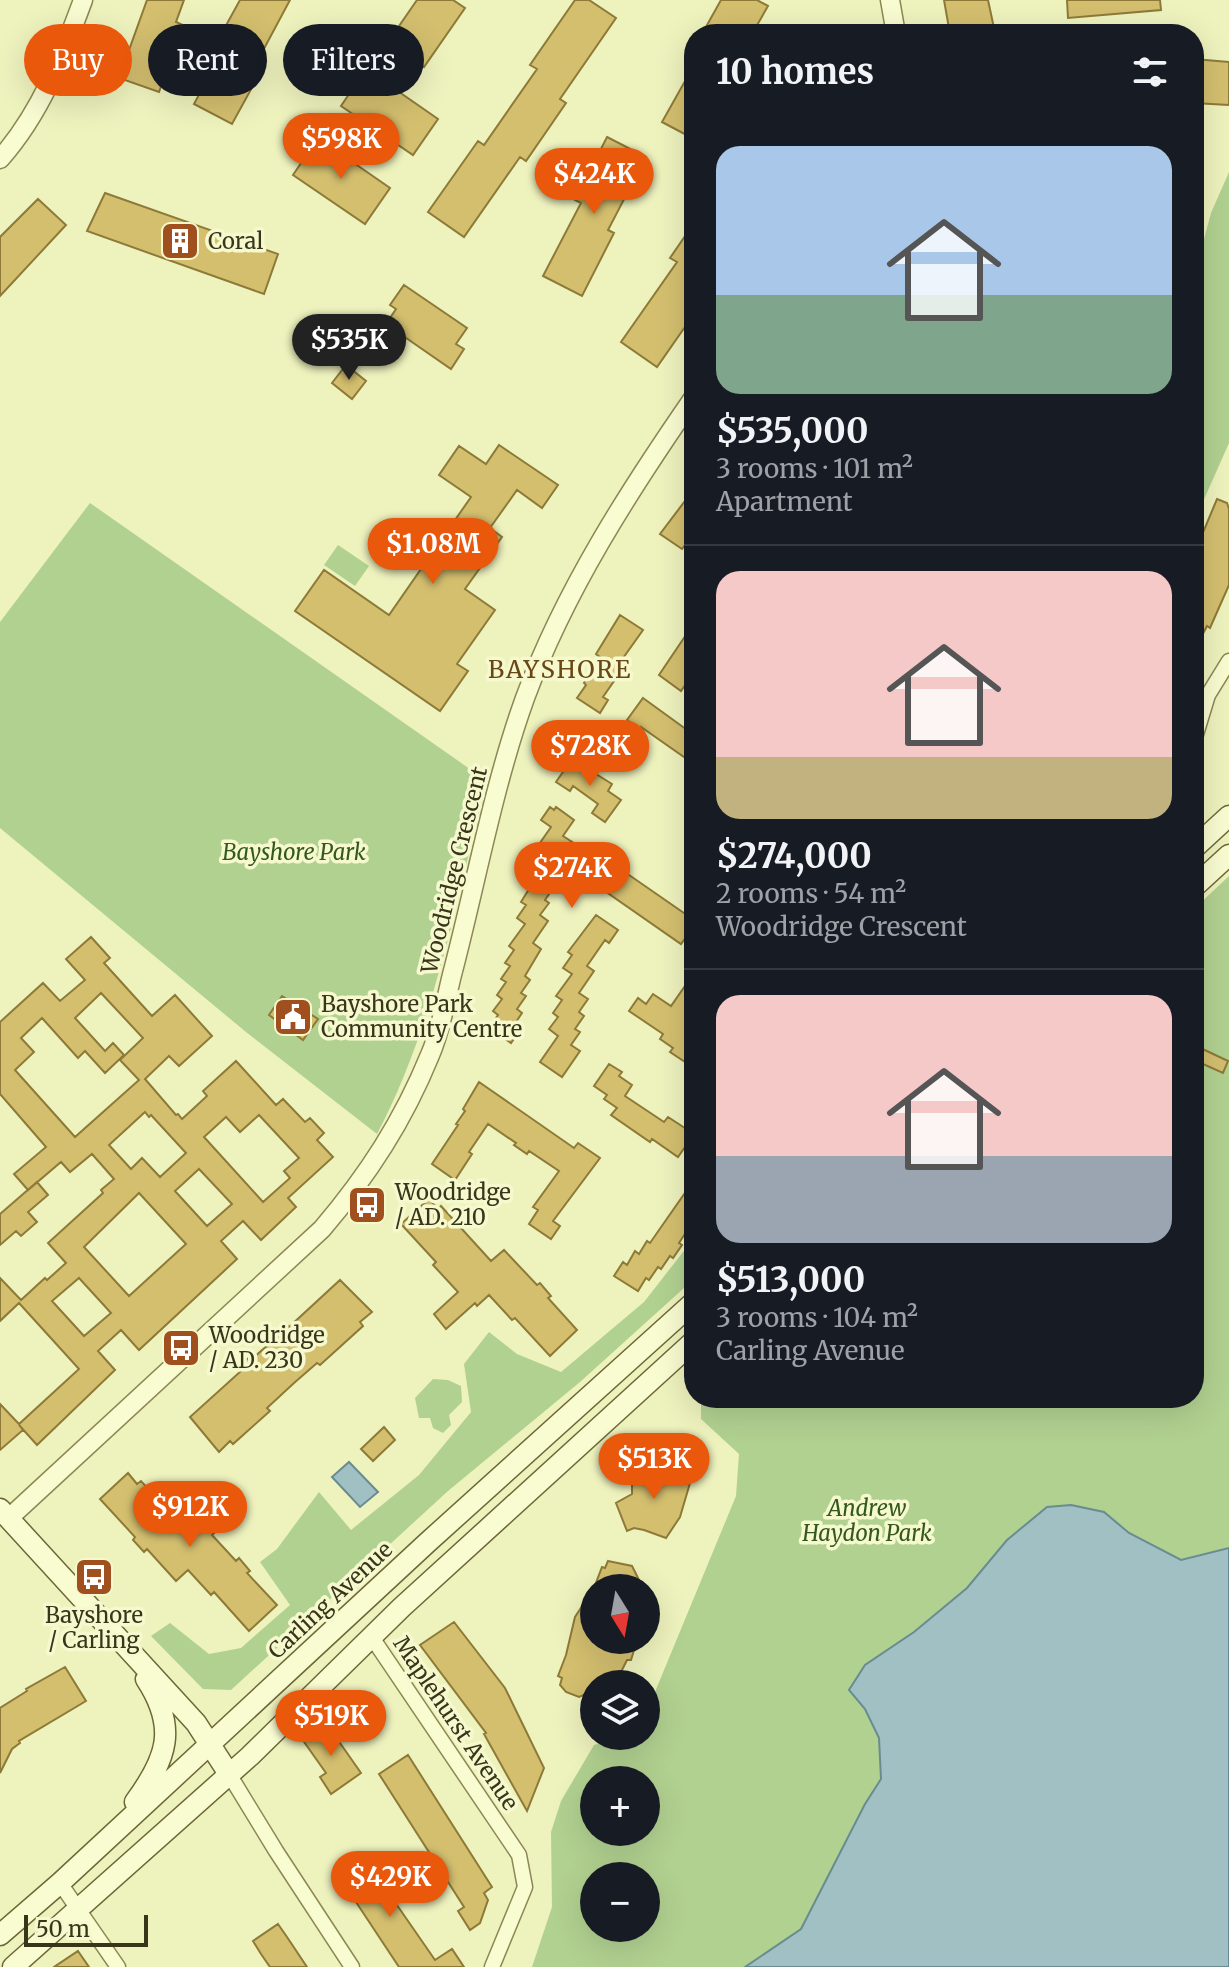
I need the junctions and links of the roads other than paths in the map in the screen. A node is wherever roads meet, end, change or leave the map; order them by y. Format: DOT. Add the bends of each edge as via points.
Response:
graph roads {
  1 [pos="83,0"];
  2 [pos="890,0"];
  3 [pos="894,24"];
  4 [pos="0,159"];
  5 [pos="684,412"];
  6 [pos="1229,661"];
  7 [pos="1204,708"];
  8 [pos="1229,816"];
  9 [pos="1204,839"];
  10 [pos="1229,855"];
  11 [pos="1204,878"];
  12 [pos="684,1311"];
  13 [pos="684,1350"];
  14 [pos="4,1514"];
  15 [pos="428,1542"];
  16 [pos="446,1567"];
  17 [pos="117,1636"];
  18 [pos="371,1636"];
  19 [pos="211,1743"];
  20 [pos="229,1774"];
  21 [pos="108,1839"];
  22 [pos="60,1883"];
  23 [pos="79,1907"];
  24 [pos="0,1935"];
  25 [pos="13,1967"];
  26 [pos="118,1967"];
  27 [pos="352,1967"];
  28 [pos="492,1967"];
  1 -- 4 [label="street" via="50,83"];
  2 -- 3 [label="street"];
  5 -- 14 [label="street, Woodridge Crescent" via="597,546 525,698 431,1053 384,1149 322,1229"];
  6 -- 7 [label="street"];
  8 -- 9 [label="main road"];
  10 -- 11 [label="main road"];
  12 -- 15 [label="main road, Carling Avenue"];
  13 -- 16 [label="main road"];
  14 -- 17 [label="main road"];
  15 -- 16 [label="main road"];
  15 -- 19 [label="main road, Carling Avenue"];
  16 -- 18 [label="main road"];
  17 -- 19 [label="main road"];
  17 -- 21 [label="main road" via="153,1690 166,1739 152,1779"];
  18 -- 20 [label="main road"];
  18 -- 28 [label="street, Maplehurst Avenue" via="519,1855 525,1887"];
  19 -- 20 [label="main road"];
  19 -- 21 [label="main road, Carling Avenue"];
  20 -- 23 [label="main road"];
  20 -- 27 [label="street"];
  21 -- 22 [label="main road, Carling Avenue"];
  22 -- 23 [label="street"];
  22 -- 24 [label="main road, Carling Avenue"];
  23 -- 25 [label="main road"];
  23 -- 26 [label="street"];
}
